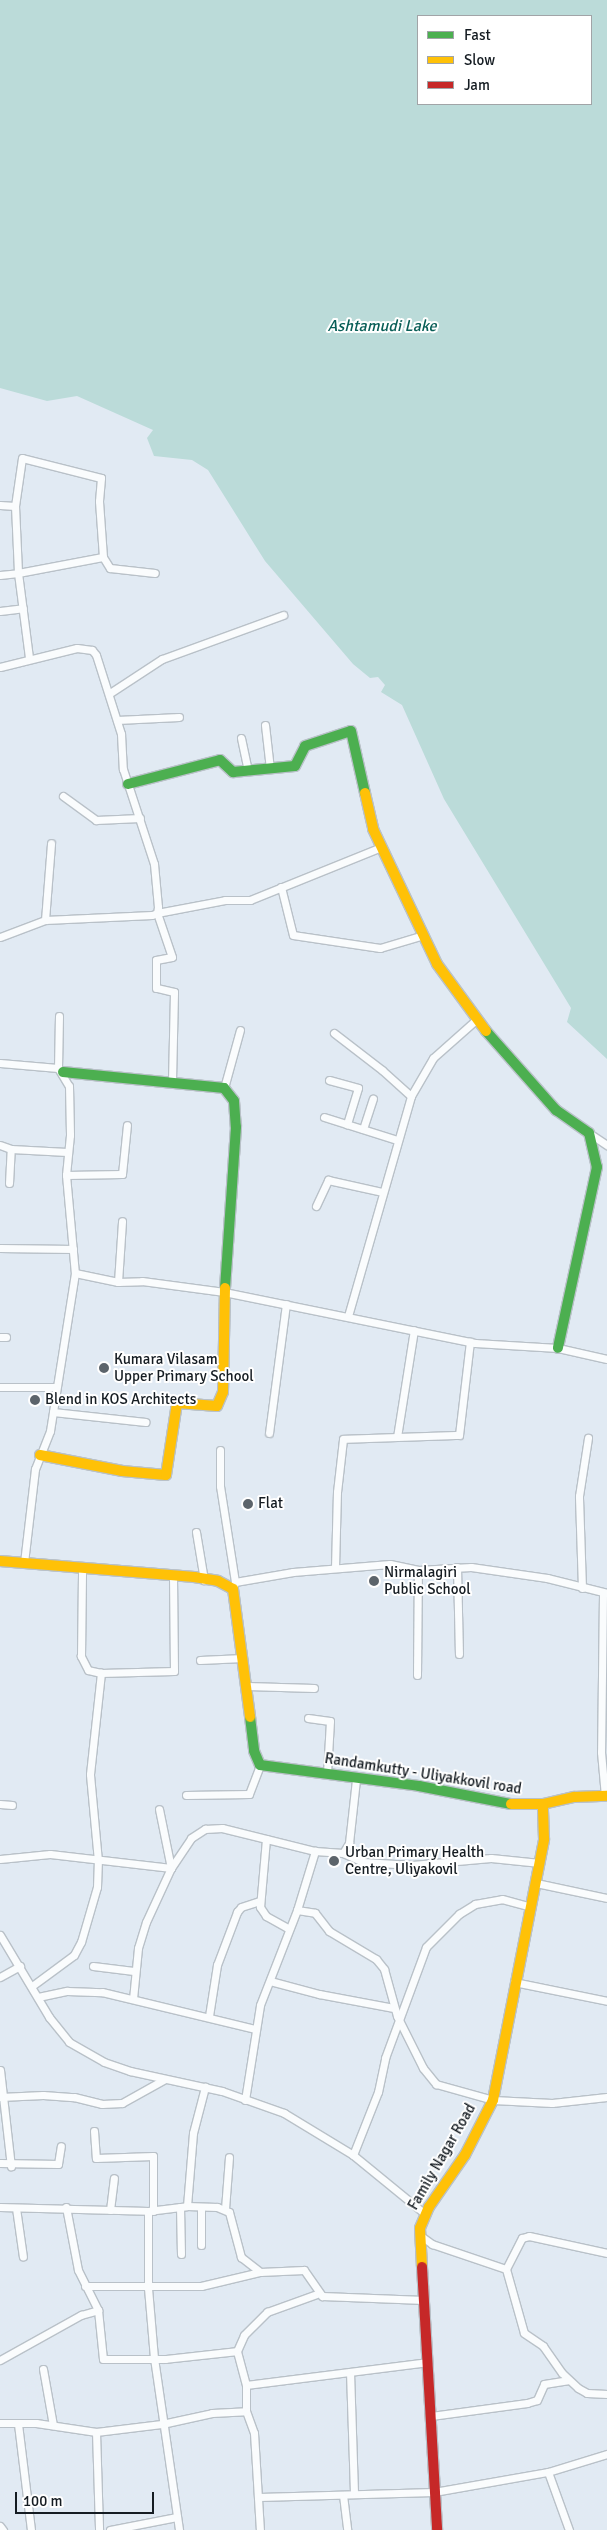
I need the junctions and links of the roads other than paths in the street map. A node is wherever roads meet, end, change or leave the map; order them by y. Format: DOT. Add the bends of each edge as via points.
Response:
graph roads {
  1 [pos="0,505"];
  2 [pos="15,506"];
  3 [pos="103,556"];
  4 [pos="18,573"];
  5 [pos="154,573"];
  6 [pos="0,575"];
  7 [pos="23,608"];
  8 [pos="0,611"];
  9 [pos="283,615"];
  10 [pos="30,658"];
  11 [pos="0,667"];
  12 [pos="110,694"];
  13 [pos="179,717"];
  14 [pos="117,720"];
  15 [pos="264,725"];
  16 [pos="241,738"];
  17 [pos="270,769"];
  18 [pos="248,772"];
  19 [pos="128,784"];
  20 [pos="63,796"];
  21 [pos="140,818"];
  22 [pos="51,843"];
  23 [pos="381,847"];
  24 [pos="281,887"];
  25 [pos="157,913"];
  26 [pos="45,920"];
  27 [pos="424,935"];
  28 [pos="0,937"];
  29 [pos="59,1016"];
  30 [pos="476,1020"];
  31 [pos="240,1030"];
  32 [pos="334,1033"];
  33 [pos="0,1063"];
  34 [pos="61,1070"];
  35 [pos="329,1080"];
  36 [pos="172,1081"];
  37 [pos="224,1088"];
  38 [pos="411,1096"];
  39 [pos="373,1099"];
  40 [pos="324,1117"];
  41 [pos="347,1124"];
  42 [pos="127,1125"];
  43 [pos="363,1129"];
  44 [pos="589,1133"];
  45 [pos="397,1140"];
  46 [pos="0,1145"];
  47 [pos="607,1145"];
  48 [pos="11,1149"];
  49 [pos="67,1152"];
  50 [pos="66,1175"];
  51 [pos="9,1183"];
  52 [pos="382,1192"];
  53 [pos="316,1206"];
  54 [pos="122,1221"];
  55 [pos="0,1248"];
  56 [pos="73,1249"];
  57 [pos="75,1274"];
  58 [pos="118,1282"];
  59 [pos="224,1292"];
  60 [pos="286,1304"];
  61 [pos="348,1316"];
  62 [pos="414,1330"];
  63 [pos="470,1342"];
  64 [pos="558,1348"];
  65 [pos="607,1359"];
  66 [pos="0,1387"];
  67 [pos="56,1387"];
  68 [pos="53,1412"];
  69 [pos="145,1422"];
  70 [pos="269,1433"];
  71 [pos="397,1437"];
  72 [pos="588,1438"];
  73 [pos="220,1450"];
  74 [pos="40,1455"];
  75 [pos="196,1532"];
  76 [pos="0,1561"];
  77 [pos="24,1562"];
  78 [pos="457,1567"];
  79 [pos="82,1568"];
  80 [pos="335,1568"];
  81 [pos="418,1570"];
  82 [pos="173,1576"];
  83 [pos="204,1580"];
  84 [pos="234,1586"];
  85 [pos="582,1588"];
  86 [pos="605,1593"];
  87 [pos="459,1654"];
  88 [pos="243,1658"];
  89 [pos="200,1660"];
  90 [pos="102,1672"];
  91 [pos="417,1675"];
  92 [pos="247,1686"];
  93 [pos="314,1688"];
  94 [pos="308,1718"];
  95 [pos="260,1765"];
  96 [pos="327,1773"];
  97 [pos="356,1780"];
  98 [pos="186,1795"];
  99 [pos="606,1796"];
  100 [pos="0,1804"];
  101 [pos="543,1804"];
  102 [pos="12,1805"];
  103 [pos="159,1809"];
  104 [pos="266,1839"];
  105 [pos="315,1851"];
  106 [pos="343,1853"];
  107 [pos="0,1859"];
  108 [pos="98,1861"];
  109 [pos="540,1863"];
  110 [pos="171,1868"];
  111 [pos="536,1883"];
  112 [pos="607,1898"];
  113 [pos="260,1901"];
  114 [pos="531,1907"];
  115 [pos="296,1910"];
  116 [pos="289,1929"];
  117 [pos="0,1935"];
  118 [pos="20,1966"];
  119 [pos="93,1966"];
  120 [pos="134,1971"];
  121 [pos="0,1977"];
  122 [pos="270,1981"];
  123 [pos="514,1982"];
  124 [pos="32,1986"];
  125 [pos="38,1997"];
  126 [pos="133,1999"];
  127 [pos="607,2001"];
  128 [pos="394,2008"];
  129 [pos="209,2016"];
  130 [pos="400,2023"];
  131 [pos="256,2029"];
  132 [pos="0,2070"];
  133 [pos="165,2079"];
  134 [pos="205,2087"];
  135 [pos="2,2097"];
  136 [pos="607,2097"];
  137 [pos="245,2100"];
  138 [pos="492,2100"];
  139 [pos="94,2132"];
  140 [pos="61,2146"];
  141 [pos="353,2155"];
  142 [pos="229,2157"];
  143 [pos="0,2163"];
  144 [pos="10,2166"];
  145 [pos="114,2178"];
  146 [pos="184,2206"];
  147 [pos="0,2207"];
  148 [pos="66,2207"];
  149 [pos="201,2207"];
  150 [pos="16,2208"];
  151 [pos="225,2209"];
  152 [pos="110,2210"];
  153 [pos="150,2211"];
  154 [pos="425,2214"];
  155 [pos="421,2236"];
  156 [pos="201,2244"];
  157 [pos="607,2253"];
  158 [pos="182,2254"];
  159 [pos="23,2257"];
  160 [pos="506,2269"];
  161 [pos="260,2272"];
  162 [pos="85,2286"];
  163 [pos="148,2288"];
  164 [pos="317,2294"];
  165 [pos="424,2300"];
  166 [pos="98,2310"];
  167 [pos="236,2351"];
  168 [pos="154,2358"];
  169 [pos="0,2360"];
  170 [pos="428,2362"];
  171 [pos="43,2370"];
  172 [pos="350,2372"];
  173 [pos="568,2380"];
  174 [pos="246,2385"];
  175 [pos="607,2394"];
  176 [pos="246,2412"];
  177 [pos="431,2416"];
  178 [pos="0,2423"];
  179 [pos="18,2424"];
  180 [pos="162,2424"];
  181 [pos="53,2425"];
  182 [pos="96,2432"];
  183 [pos="607,2454"];
  184 [pos="548,2472"];
  185 [pos="434,2492"];
  186 [pos="354,2494"];
  187 [pos="343,2495"];
  188 [pos="260,2497"];
  189 [pos="177,2517"];
  190 [pos="0,2526"];
  191 [pos="2,2530"];
  192 [pos="31,2530"];
  193 [pos="99,2530"];
  194 [pos="110,2530"];
  195 [pos="179,2530"];
  196 [pos="260,2530"];
  197 [pos="346,2530"];
  198 [pos="437,2530"];
  199 [pos="568,2530"];
  1 -- 2 [label="street"];
  2 -- 3 [label="street" via="22,458 101,478 99,500"];
  2 -- 4 [label="street"];
  3 -- 4 [label="street"];
  3 -- 5 [label="street" via="110,568"];
  4 -- 6 [label="street"];
  4 -- 7 [label="street"];
  7 -- 8 [label="street"];
  7 -- 10 [label="street"];
  9 -- 12 [label="street" via="183,649 162,659"];
  10 -- 11 [label="street"];
  10 -- 12 [label="street" via="77,648 92,650"];
  12 -- 14 [label="street"];
  13 -- 14 [label="street"];
  14 -- 19 [label="street"];
  15 -- 17 [label="street"];
  16 -- 18 [label="street"];
  17 -- 18 [label="street"];
  17 -- 23 [label="street" via="295,766 305,746 351,731 373,828"];
  18 -- 19 [label="street" via="233,772 220,760"];
  19 -- 21 [label="street"];
  20 -- 21 [label="street" via="96,820"];
  21 -- 25 [label="street" via="154,864"];
  22 -- 26 [label="street"];
  23 -- 24 [label="street"];
  23 -- 27 [label="street" via="397,873"];
  24 -- 25 [label="street" via="250,900 225,900"];
  24 -- 27 [label="street" via="293,936 380,948"];
  25 -- 26 [label="street"];
  25 -- 36 [label="street" via="172,958 156,960 156,988 174,992"];
  26 -- 28 [label="street"];
  27 -- 30 [label="street" via="437,964"];
  29 -- 34 [label="street"];
  30 -- 38 [label="street" via="433,1058"];
  30 -- 44 [label="street" via="556,1110"];
  31 -- 37 [label="street"];
  32 -- 38 [label="street"];
  33 -- 34 [label="street"];
  34 -- 36 [label="street"];
  34 -- 49 [label="street" via="69,1086"];
  35 -- 41 [label="street" via="358,1088"];
  36 -- 37 [label="street"];
  37 -- 59 [label="street" via="237,1111"];
  38 -- 45 [label="street"];
  39 -- 43 [label="street"];
  40 -- 41 [label="street"];
  41 -- 43 [label="street"];
  42 -- 50 [label="street" via="122,1174"];
  43 -- 45 [label="street"];
  44 -- 47 [label="street"];
  44 -- 64 [label="street" via="597,1167 593,1197"];
  45 -- 52 [label="street"];
  46 -- 48 [label="street"];
  48 -- 49 [label="street"];
  48 -- 51 [label="street"];
  49 -- 50 [label="street"];
  50 -- 56 [label="street"];
  52 -- 53 [label="street" via="328,1180"];
  52 -- 61 [label="street"];
  54 -- 58 [label="street"];
  55 -- 56 [label="street"];
  56 -- 57 [label="street"];
  57 -- 58 [label="street"];
  57 -- 67 [label="street"];
  58 -- 59 [label="street" via="142,1281"];
  59 -- 60 [label="street"];
  59 -- 74 [label="street" via="221,1402 217,1406 176,1403 166,1475 122,1471"];
  60 -- 61 [label="street"];
  60 -- 70 [label="street"];
  61 -- 62 [label="street"];
  62 -- 63 [label="street"];
  62 -- 71 [label="street"];
  63 -- 64 [label="street"];
  63 -- 71 [label="street" via="459,1434"];
  64 -- 65 [label="street"];
  66 -- 67 [label="street"];
  67 -- 68 [label="street"];
  68 -- 69 [label="street"];
  68 -- 74 [label="street" via="50,1431"];
  71 -- 80 [label="street" via="343,1439 337,1492"];
  72 -- 85 [label="street" via="579,1496"];
  73 -- 84 [label="street" via="220,1486"];
  74 -- 77 [label="street" via="28,1512"];
  75 -- 83 [label="street"];
  76 -- 77 [label="street"];
  77 -- 79 [label="street"];
  78 -- 81 [label="street"];
  78 -- 85 [label="street" via="547,1578"];
  78 -- 87 [label="street"];
  79 -- 82 [label="street"];
  79 -- 90 [label="street" via="81,1656 88,1670"];
  80 -- 81 [label="street" via="390,1564"];
  80 -- 84 [label="street"];
  81 -- 91 [label="street"];
  82 -- 83 [label="street"];
  82 -- 90 [label="street" via="174,1672"];
  83 -- 84 [label="street"];
  84 -- 88 [label="street"];
  85 -- 86 [label="street"];
  86 -- 99 [label="street" via="601,1743"];
  88 -- 89 [label="street"];
  88 -- 92 [label="street"];
  90 -- 108 [label="street" via="90,1774"];
  92 -- 93 [label="street"];
  92 -- 95 [label="street" via="254,1751"];
  94 -- 96 [label="street" via="330,1721"];
  95 -- 96 [label="street, Randamkutty - Uliyakkovil road"];
  95 -- 98 [label="street" via="249,1794"];
  96 -- 97 [label="street, Randamkutty - Uliyakkovil road"];
  97 -- 101 [label="street, Randamkutty - Uliyakkovil road" via="419,1786 518,1805"];
  97 -- 106 [label="street" via="349,1843"];
  99 -- 101 [label="street, Randamkutty - Uliyakkovil road" via="574,1796"];
  100 -- 102 [label="street"];
  101 -- 109 [label="street, Family Nagar Road" via="544,1839"];
  103 -- 110 [label="street"];
  104 -- 105 [label="street"];
  104 -- 110 [label="street" via="222,1828 204,1829 191,1838"];
  104 -- 113 [label="street"];
  105 -- 106 [label="street"];
  105 -- 115 [label="street"];
  106 -- 109 [label="street" via="363,1862 412,1864 491,1858"];
  107 -- 108 [label="street" via="50,1854"];
  108 -- 110 [label="street"];
  108 -- 124 [label="street" via="97,1887 78,1948 62,1966"];
  109 -- 111 [label="street, Family Nagar Road"];
  110 -- 120 [label="street" via="146,1922"];
  111 -- 112 [label="street"];
  111 -- 114 [label="street, Family Nagar Road"];
  113 -- 116 [label="street" via="266,1916"];
  113 -- 129 [label="street" via="240,1907 237,1912 217,1965"];
  114 -- 123 [label="street, Family Nagar Road"];
  114 -- 130 [label="street" via="490,1899 459,1914 426,1947"];
  115 -- 116 [label="street"];
  115 -- 128 [label="street" via="315,1913 330,1931 376,1959 384,1969"];
  116 -- 122 [label="street"];
  117 -- 118 [label="street"];
  118 -- 121 [label="street"];
  118 -- 124 [label="street"];
  119 -- 120 [label="street"];
  120 -- 126 [label="street"];
  122 -- 128 [label="street"];
  122 -- 131 [label="street" via="264,1992"];
  123 -- 127 [label="street"];
  123 -- 138 [label="street, Family Nagar Road"];
  124 -- 125 [label="street"];
  125 -- 126 [label="street" via="81,1990"];
  125 -- 133 [label="street" via="69,2042 104,2062"];
  126 -- 129 [label="street"];
  128 -- 130 [label="street"];
  129 -- 131 [label="street"];
  130 -- 138 [label="street" via="423,2068 436,2084"];
  130 -- 141 [label="street"];
  131 -- 137 [label="street"];
  132 -- 135 [label="street"];
  133 -- 134 [label="street"];
  133 -- 135 [label="street" via="122,2103 102,2104 74,2097 43,2095"];
  134 -- 137 [label="street"];
  134 -- 146 [label="street" via="193,2133"];
  135 -- 144 [label="street"];
  136 -- 138 [label="street" via="552,2103"];
  137 -- 141 [label="street" via="284,2113"];
  138 -- 154 [label="street, Family Nagar Road" via="465,2155"];
  139 -- 153 [label="street" via="96,2158 153,2156"];
  140 -- 144 [label="street" via="58,2164"];
  141 -- 154 [label="street"];
  142 -- 151 [label="street"];
  143 -- 144 [label="street"];
  145 -- 152 [label="street"];
  146 -- 149 [label="street"];
  146 -- 153 [label="street"];
  146 -- 158 [label="street"];
  147 -- 150 [label="street"];
  148 -- 150 [label="street"];
  148 -- 152 [label="street"];
  148 -- 162 [label="street" via="73,2255"];
  149 -- 151 [label="street"];
  149 -- 156 [label="street"];
  150 -- 159 [label="street"];
  151 -- 161 [label="street" via="232,2219 241,2257"];
  152 -- 153 [label="street"];
  153 -- 163 [label="street"];
  154 -- 155 [label="street, Family Nagar Road"];
  155 -- 160 [label="street" via="432,2244"];
  155 -- 165 [label="street, Family Nagar Road"];
  157 -- 160 [label="street" via="525,2236"];
  160 -- 173 [label="street" via="524,2333 543,2346"];
  161 -- 163 [label="street" via="201,2286"];
  161 -- 164 [label="street" via="304,2270 310,2274"];
  162 -- 163 [label="street"];
  162 -- 166 [label="street"];
  163 -- 168 [label="street"];
  164 -- 165 [label="street"];
  164 -- 167 [label="street" via="267,2312 244,2335"];
  165 -- 170 [label="street, Family Nagar Road"];
  166 -- 168 [label="street" via="103,2359"];
  166 -- 169 [label="street" via="81,2315"];
  167 -- 168 [label="street"];
  167 -- 174 [label="street"];
  168 -- 180 [label="street"];
  170 -- 172 [label="street"];
  170 -- 177 [label="street, Family Nagar Road"];
  171 -- 181 [label="street"];
  172 -- 174 [label="street"];
  172 -- 186 [label="street"];
  173 -- 175 [label="street" via="588,2393"];
  173 -- 177 [label="street" via="544,2384 540,2398 527,2403"];
  174 -- 176 [label="street"];
  176 -- 180 [label="street" via="212,2413"];
  176 -- 188 [label="street" via="254,2433"];
  177 -- 185 [label="street, Family Nagar Road"];
  178 -- 179 [label="street"];
  179 -- 181 [label="street"];
  179 -- 192 [label="street"];
  180 -- 182 [label="street"];
  180 -- 189 [label="street"];
  181 -- 182 [label="street"];
  182 -- 193 [label="street"];
  183 -- 184 [label="street"];
  184 -- 185 [label="street"];
  184 -- 199 [label="street"];
  185 -- 186 [label="street"];
  185 -- 198 [label="street, Family Nagar Road"];
  186 -- 187 [label="street"];
  187 -- 188 [label="street"];
  187 -- 197 [label="street"];
  188 -- 196 [label="street"];
  189 -- 194 [label="street"];
  189 -- 195 [label="street"];
  190 -- 191 [label="street"];
}
